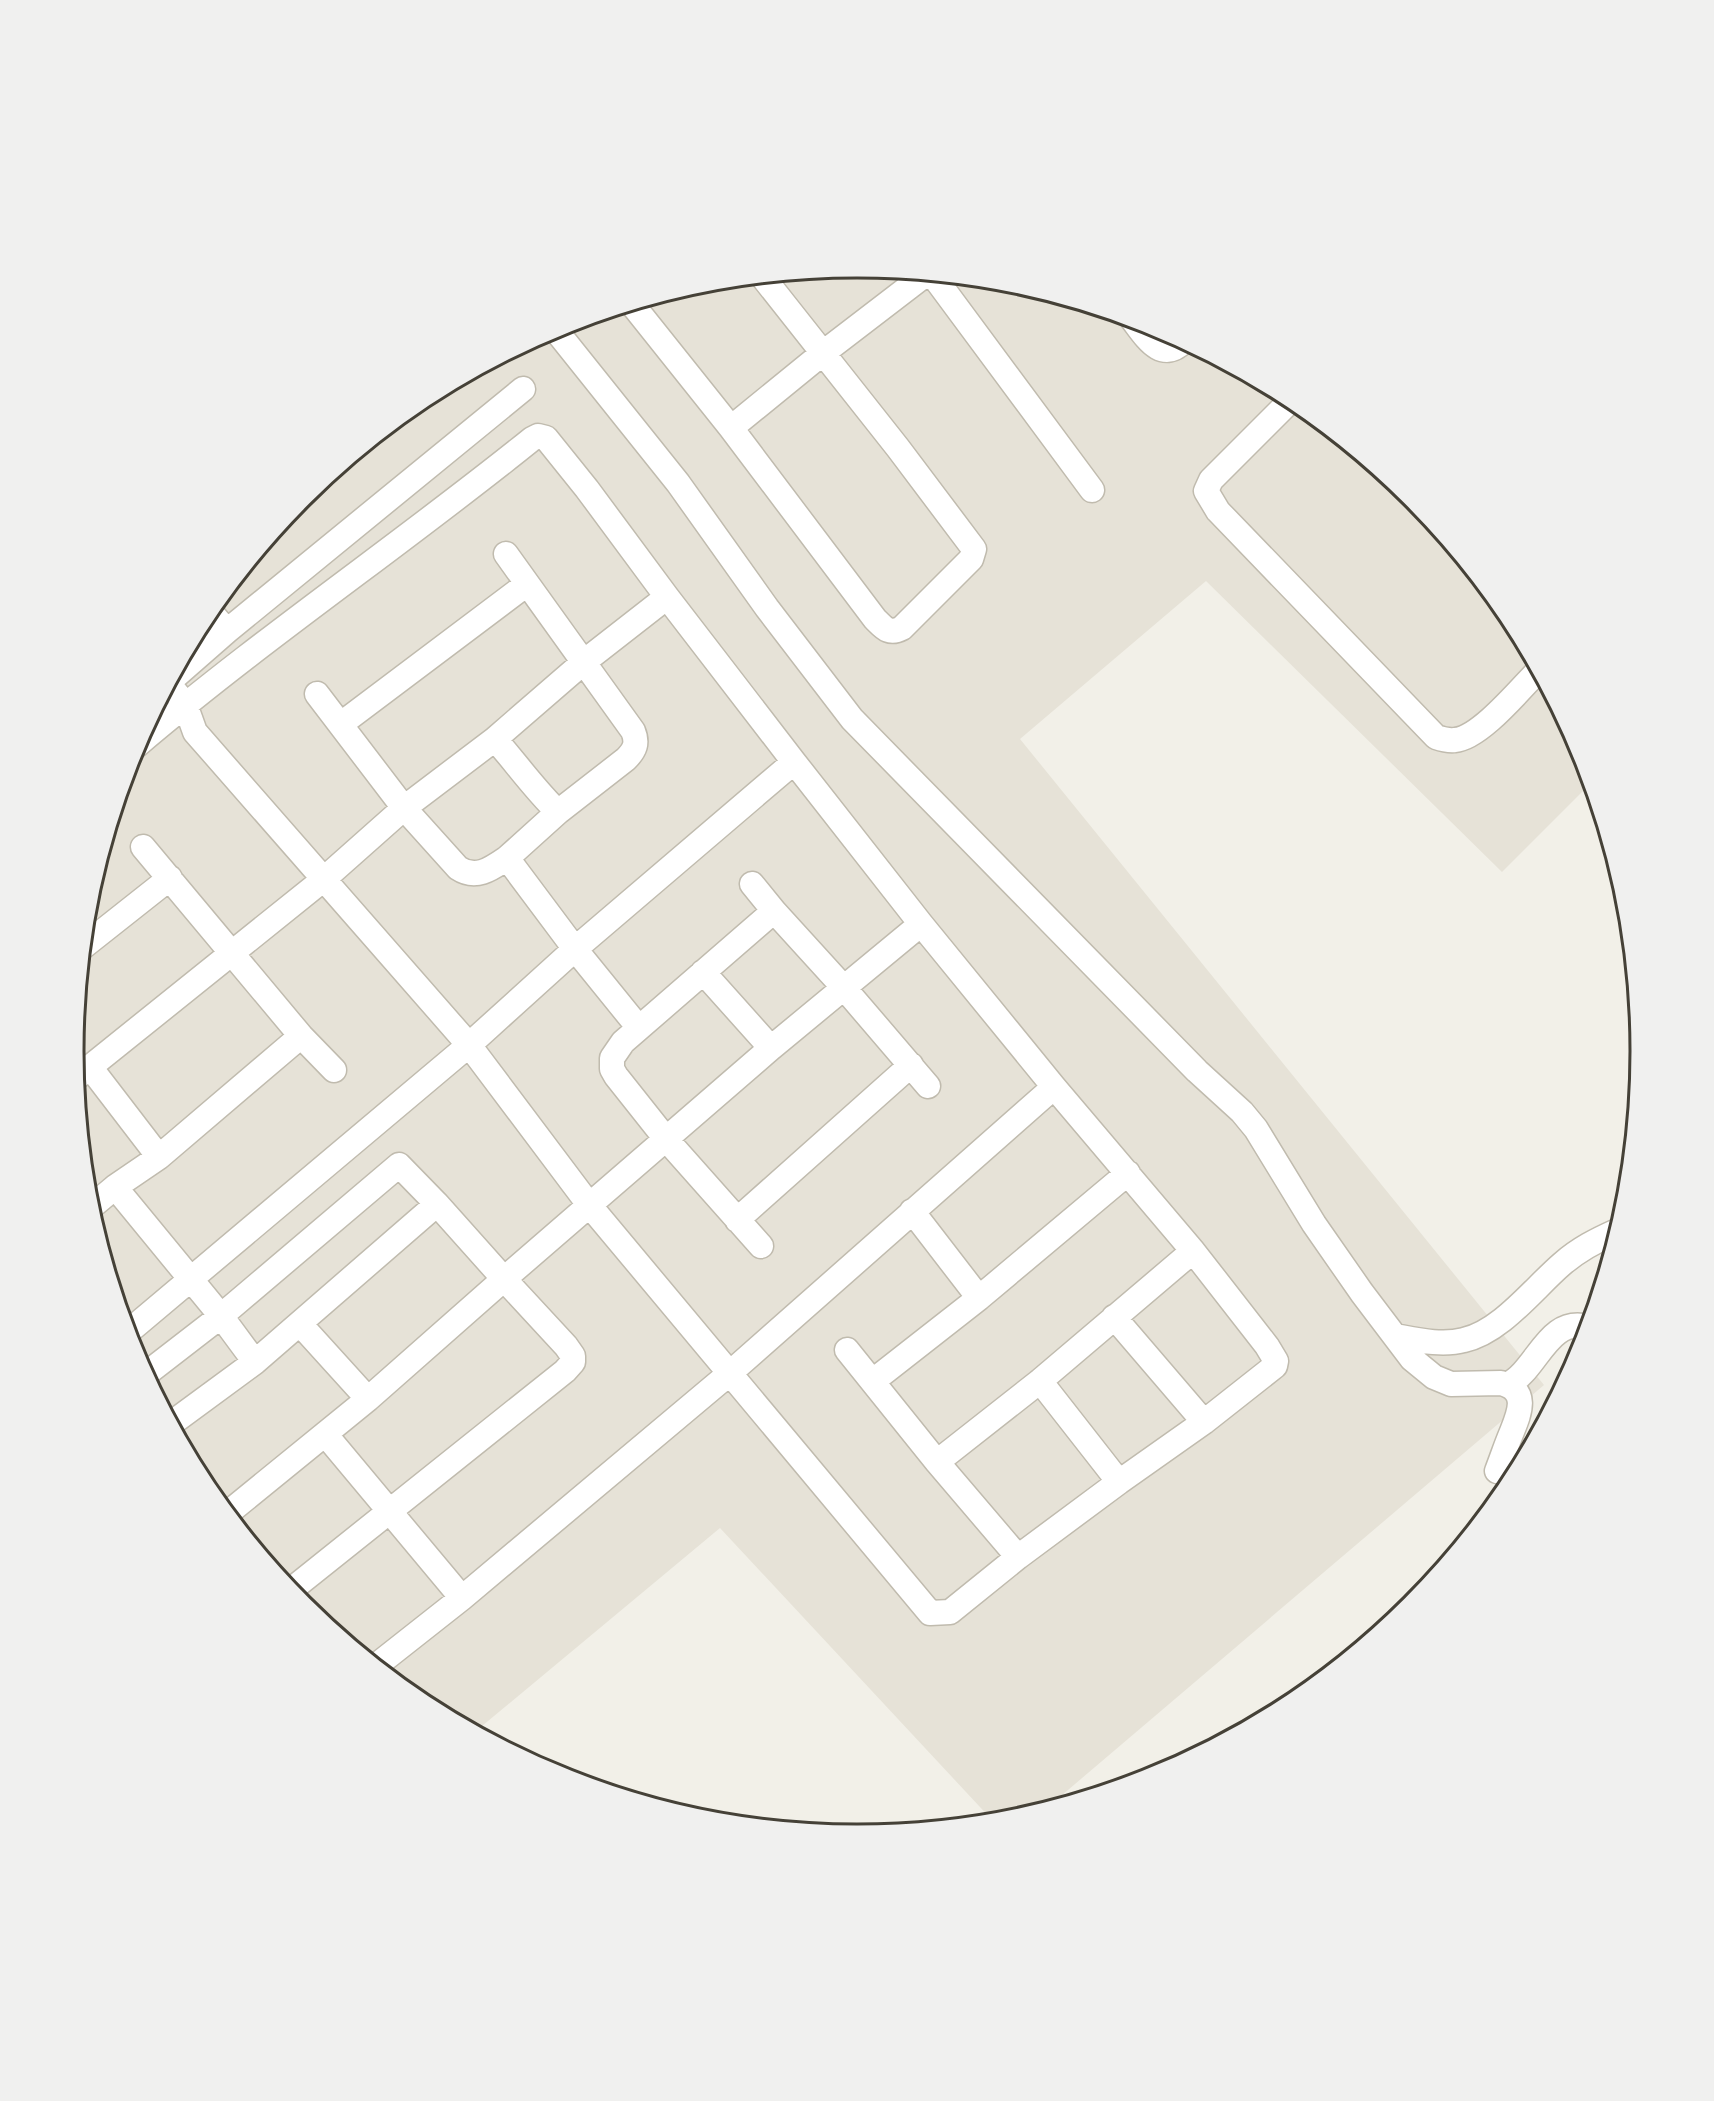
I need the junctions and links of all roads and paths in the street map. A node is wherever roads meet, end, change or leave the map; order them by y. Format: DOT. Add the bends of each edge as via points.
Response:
graph roads {
  1 [pos="918,280"];
  2 [pos="938,282"];
  3 [pos="767,283"];
  4 [pos="637,310"];
  5 [pos="1142,332"];
  6 [pos="561,336"];
  7 [pos="1176,347"];
  8 [pos="823,353"];
  9 [pos="523,389"];
  10 [pos="1284,407"];
  11 [pos="731,428"];
  12 [pos="1092,490"];
  13 [pos="506,554"];
  14 [pos="526,584"];
  15 [pos="667,597"];
  16 [pos="216,618"];
  17 [pos="227,632"];
  18 [pos="585,662"];
  19 [pos="187,667"];
  20 [pos="1532,676"];
  21 [pos="174,690"];
  22 [pos="317,694"];
  23 [pos="184,704"];
  24 [pos="161,714"];
  25 [pos="340,724"];
  26 [pos="195,732"];
  27 [pos="495,739"];
  28 [pos="794,762"];
  29 [pos="404,808"];
  30 [pos="558,812"];
  31 [pos="143,847"];
  32 [pos="507,858"];
  33 [pos="170,878"];
  34 [pos="324,879"];
  35 [pos="752,884"];
  36 [pos="774,911"];
  37 [pos="921,924"];
  38 [pos="93,939"];
  39 [pos="575,949"];
  40 [pos="231,953"];
  41 [pos="703,972"];
  42 [pos="845,988"];
  43 [pos="639,1028"];
  44 [pos="301,1036"];
  45 [pos="469,1046"];
  46 [pos="771,1048"];
  47 [pos="911,1065"];
  48 [pos="334,1070"];
  49 [pos="85,1071"];
  50 [pos="85,1074"];
  51 [pos="928,1086"];
  52 [pos="1054,1087"];
  53 [pos="666,1139"];
  54 [pos="159,1157"];
  55 [pos="1128,1173"];
  56 [pos="115,1187"];
  57 [pos="99,1201"];
  58 [pos="437,1204"];
  59 [pos="590,1206"];
  60 [pos="912,1211"];
  61 [pos="737,1220"];
  62 [pos="1607,1235"];
  63 [pos="761,1246"];
  64 [pos="1193,1251"];
  65 [pos="504,1279"];
  66 [pos="191,1280"];
  67 [pos="979,1298"];
  68 [pos="220,1316"];
  69 [pos="1114,1317"];
  70 [pos="300,1324"];
  71 [pos="1579,1325"];
  72 [pos="135,1326"];
  73 [pos="1395,1336"];
  74 [pos="847,1350"];
  75 [pos="255,1362"];
  76 [pos="153,1368"];
  77 [pos="730,1373"];
  78 [pos="873,1381"];
  79 [pos="1040,1381"];
  80 [pos="1507,1385"];
  81 [pos="368,1399"];
  82 [pos="178,1418"];
  83 [pos="1204,1422"];
  84 [pos="325,1434"];
  85 [pos="937,1462"];
  86 [pos="1497,1470"];
  87 [pos="1119,1482"];
  88 [pos="234,1508"];
  89 [pos="390,1511"];
  90 [pos="1018,1557"];
  91 [pos="298,1584"];
  92 [pos="462,1598"];
  93 [pos="382,1661"];
  1 -- 8 [label="street"];
  2 -- 12 [label="street"];
  3 -- 8 [label="street"];
  4 -- 11 [label="street"];
  5 -- 7 [label="street" via="1160,349"];
  6 -- 73 [label="street" via="678,483 852,719 1197,1071 1242,1112 1314,1224"];
  8 -- 11 [label="street"];
  8 -- 11 [label="street" via="974,549 970,559 902,628 895,632 887,630 875,619"];
  9 -- 17 [label="street"];
  10 -- 20 [label="street" via="1211,480 1206,491 1218,511 1436,737 1455,741 1469,735"];
  13 -- 14 [label="street"];
  14 -- 18 [label="street"];
  14 -- 25 [label="street"];
  15 -- 18 [label="street"];
  15 -- 23 [label="street" via="549,440 538,436"];
  15 -- 28 [label="street"];
  16 -- 17 [label="street"];
  17 -- 19 [label="street"];
  18 -- 27 [label="street"];
  18 -- 30 [label="street" via="633,730 636,743 626,759"];
  21 -- 23 [label="street"];
  22 -- 25 [label="street"];
  23 -- 24 [label="street"];
  23 -- 26 [label="street"];
  24 -- 26 [label="street"];
  25 -- 29 [label="street"];
  26 -- 34 [label="street"];
  27 -- 29 [label="street"];
  27 -- 30 [label="street" via="541,797"];
  28 -- 37 [label="street"];
  28 -- 39 [label="street"];
  29 -- 32 [label="street" via="465,873 488,870"];
  29 -- 34 [label="street"];
  30 -- 32 [label="street"];
  31 -- 33 [label="street"];
  32 -- 39 [label="street"];
  33 -- 38 [label="street"];
  33 -- 40 [label="street"];
  34 -- 40 [label="street"];
  34 -- 45 [label="street"];
  35 -- 36 [label="street"];
  36 -- 41 [label="street"];
  36 -- 42 [label="street"];
  37 -- 42 [label="street"];
  37 -- 52 [label="street"];
  39 -- 43 [label="street"];
  39 -- 45 [label="street"];
  40 -- 44 [label="street"];
  40 -- 49 [label="street"];
  41 -- 43 [label="street"];
  41 -- 46 [label="street"];
  42 -- 46 [label="street"];
  42 -- 47 [label="street"];
  43 -- 53 [label="street" via="616,1049 612,1069"];
  44 -- 48 [label="street"];
  44 -- 54 [label="street"];
  45 -- 59 [label="street"];
  45 -- 66 [label="street"];
  46 -- 53 [label="street"];
  47 -- 51 [label="street"];
  47 -- 61 [label="street"];
  50 -- 54 [label="street"];
  52 -- 55 [label="street"];
  52 -- 60 [label="street"];
  53 -- 59 [label="street"];
  53 -- 61 [label="street"];
  54 -- 56 [label="street"];
  55 -- 64 [label="street"];
  55 -- 67 [label="street"];
  56 -- 57 [label="street"];
  56 -- 66 [label="street"];
  58 -- 65 [label="street"];
  58 -- 68 [label="street" via="394,1160"];
  58 -- 70 [label="street"];
  59 -- 65 [label="street"];
  59 -- 77 [label="street"];
  60 -- 67 [label="street"];
  60 -- 77 [label="street"];
  61 -- 63 [label="street"];
  62 -- 73 [label="street" via="1562,1263 1501,1320 1476,1337 1448,1342"];
  64 -- 69 [label="street"];
  64 -- 83 [label="street" via="1267,1346 1276,1364"];
  65 -- 81 [label="street"];
  65 -- 89 [label="street" via="566,1346 573,1362"];
  66 -- 68 [label="street"];
  66 -- 72 [label="street"];
  67 -- 78 [label="street"];
  68 -- 75 [label="street"];
  68 -- 76 [label="street"];
  69 -- 79 [label="street"];
  69 -- 83 [label="street"];
  70 -- 75 [label="street"];
  70 -- 81 [label="street"];
  71 -- 80 [label="street" via="1560,1330"];
  73 -- 80 [label="street" via="1412,1359 1443,1381"];
  74 -- 78 [label="street"];
  75 -- 82 [label="street"];
  77 -- 90 [label="street" via="930,1613 950,1612"];
  77 -- 92 [label="street"];
  78 -- 85 [label="street"];
  79 -- 85 [label="street"];
  79 -- 87 [label="street"];
  80 -- 86 [label="street" via="1520,1399 1520,1411"];
  81 -- 84 [label="street"];
  83 -- 87 [label="street"];
  84 -- 88 [label="street"];
  84 -- 89 [label="street"];
  85 -- 90 [label="street"];
  87 -- 90 [label="street"];
  89 -- 91 [label="street"];
  89 -- 92 [label="street"];
  92 -- 93 [label="street"];
}
